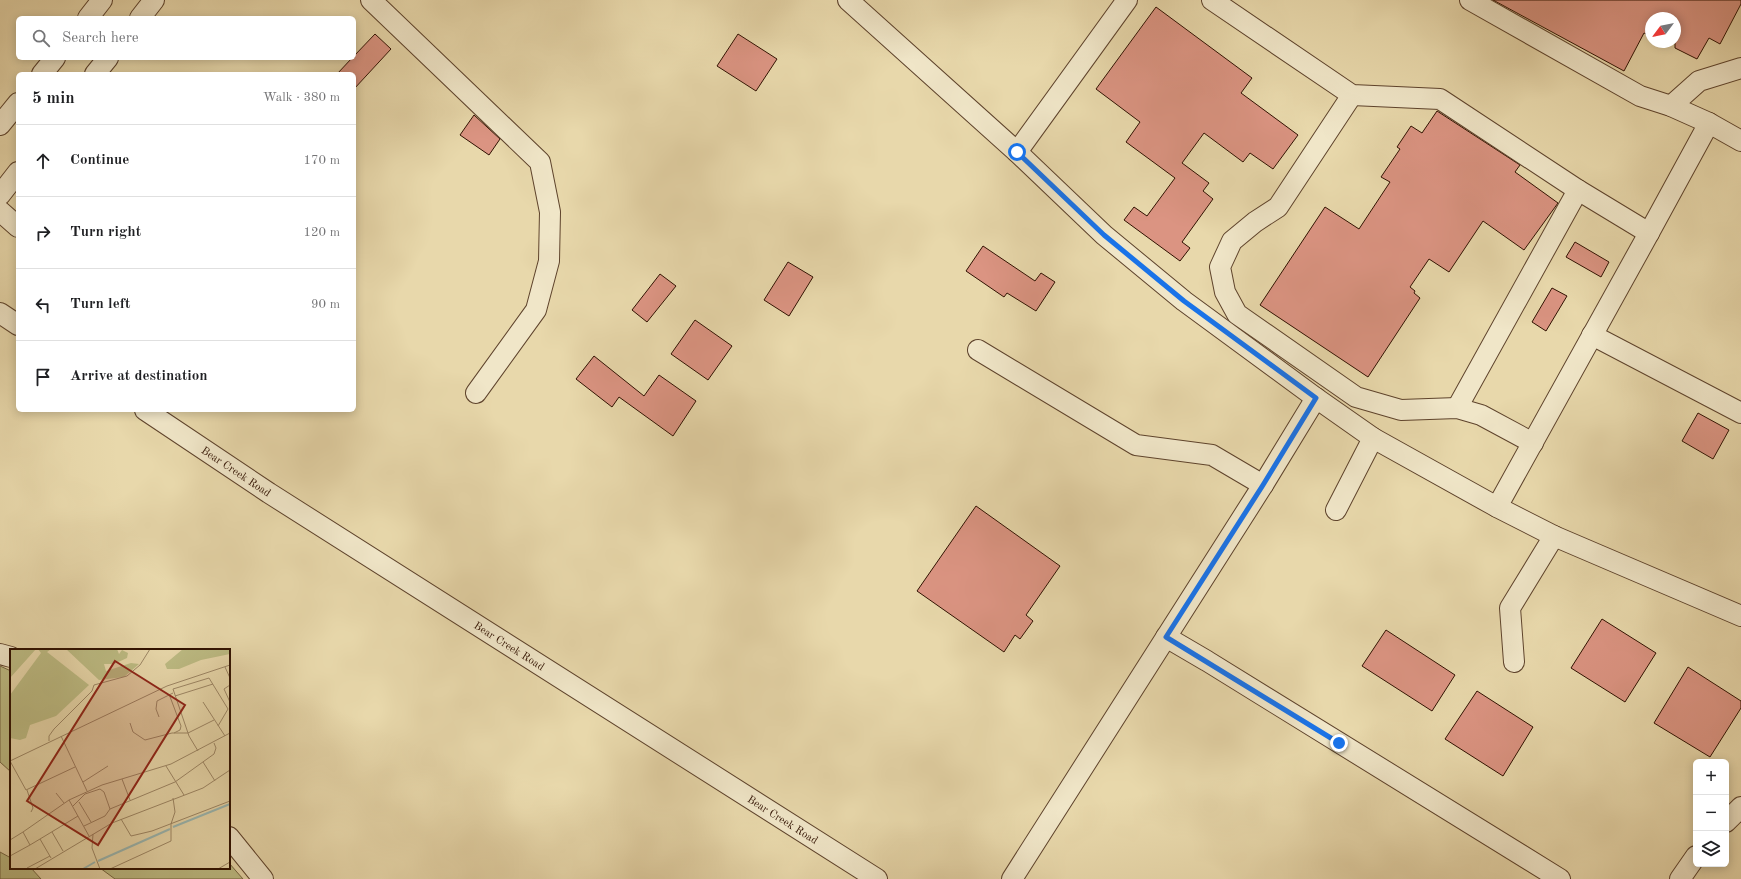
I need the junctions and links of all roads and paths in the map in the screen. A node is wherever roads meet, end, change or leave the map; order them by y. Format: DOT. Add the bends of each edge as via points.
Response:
graph roads {
  1 [pos="102,0"];
  2 [pos="154,0"];
  3 [pos="371,0"];
  4 [pos="848,0"];
  5 [pos="1127,0"];
  6 [pos="1212,0"];
  7 [pos="1470,0"];
  8 [pos="90,16"];
  9 [pos="142,16"];
  10 [pos="53,60"];
  11 [pos="106,60"];
  12 [pos="1741,68"];
  13 [pos="44,72"];
  14 [pos="97,72"];
  15 [pos="1352,95"];
  16 [pos="16,105"];
  17 [pos="1671,106"];
  18 [pos="1709,123"];
  19 [pos="0,125"];
  20 [pos="1741,141"];
  21 [pos="1017,152"];
  22 [pos="16,175"];
  23 [pos="1578,190"];
  24 [pos="0,195"];
  25 [pos="0,211"];
  26 [pos="16,224"];
  27 [pos="1650,233"];
  28 [pos="0,313"];
  29 [pos="16,324"];
  30 [pos="1592,335"];
  31 [pos="978,350"];
  32 [pos="476,393"];
  33 [pos="1316,398"];
  34 [pos="1457,408"];
  35 [pos="148,412"];
  36 [pos="1741,413"];
  37 [pos="1373,438"];
  38 [pos="1533,443"];
  39 [pos="1263,485"];
  40 [pos="1496,507"];
  41 [pos="1336,510"];
  42 [pos="1554,536"];
  43 [pos="1741,616"];
  44 [pos="1166,637"];
  45 [pos="0,654"];
  46 [pos="10,657"];
  47 [pos="1514,662"];
  48 [pos="1741,807"];
  49 [pos="1729,819"];
  50 [pos="230,838"];
  51 [pos="1693,860"];
  52 [pos="263,879"];
  53 [pos="877,879"];
  54 [pos="1012,879"];
  55 [pos="1560,879"];
  56 [pos="1680,879"];
  1 -- 8 [label="street"];
  2 -- 9 [label="street"];
  3 -- 32 [label="street" via="540,162 550,212 549,261 536,310"];
  4 -- 21 [label="street"];
  5 -- 21 [label="street"];
  6 -- 15 [label="street"];
  7 -- 17 [label="street" via="1640,96"];
  10 -- 13 [label="street"];
  11 -- 14 [label="street"];
  12 -- 17 [label="street" via="1699,81"];
  15 -- 23 [label="street" via="1440,99"];
  15 -- 34 [label="street" via="1278,207 1254,222 1232,241 1220,267 1226,292 1237,314 1356,397 1401,410"];
  16 -- 19 [label="street"];
  17 -- 18 [label="street"];
  18 -- 20 [label="street"];
  18 -- 27 [label="street"];
  21 -- 33 [label="street" via="1104,235 1184,301"];
  22 -- 24 [label="street"];
  23 -- 27 [label="street"];
  23 -- 34 [label="street"];
  25 -- 26 [label="street"];
  27 -- 30 [label="street"];
  28 -- 29 [label="street"];
  30 -- 36 [label="street"];
  30 -- 38 [label="street"];
  31 -- 39 [label="street" via="1136,445 1212,455"];
  33 -- 37 [label="street"];
  33 -- 39 [label="street"];
  34 -- 38 [label="street" via="1481,415"];
  35 -- 53 [label="street, Bear Creek Road" via="269,493"];
  37 -- 40 [label="street"];
  37 -- 41 [label="street"];
  38 -- 40 [label="street"];
  39 -- 44 [label="street"];
  40 -- 42 [label="street"];
  42 -- 43 [label="street"];
  42 -- 47 [label="street" via="1510,608"];
  44 -- 54 [label="street"];
  44 -- 55 [label="street"];
  45 -- 46 [label="street"];
  48 -- 49 [label="street"];
  50 -- 52 [label="street"];
  51 -- 56 [label="street"];
}
